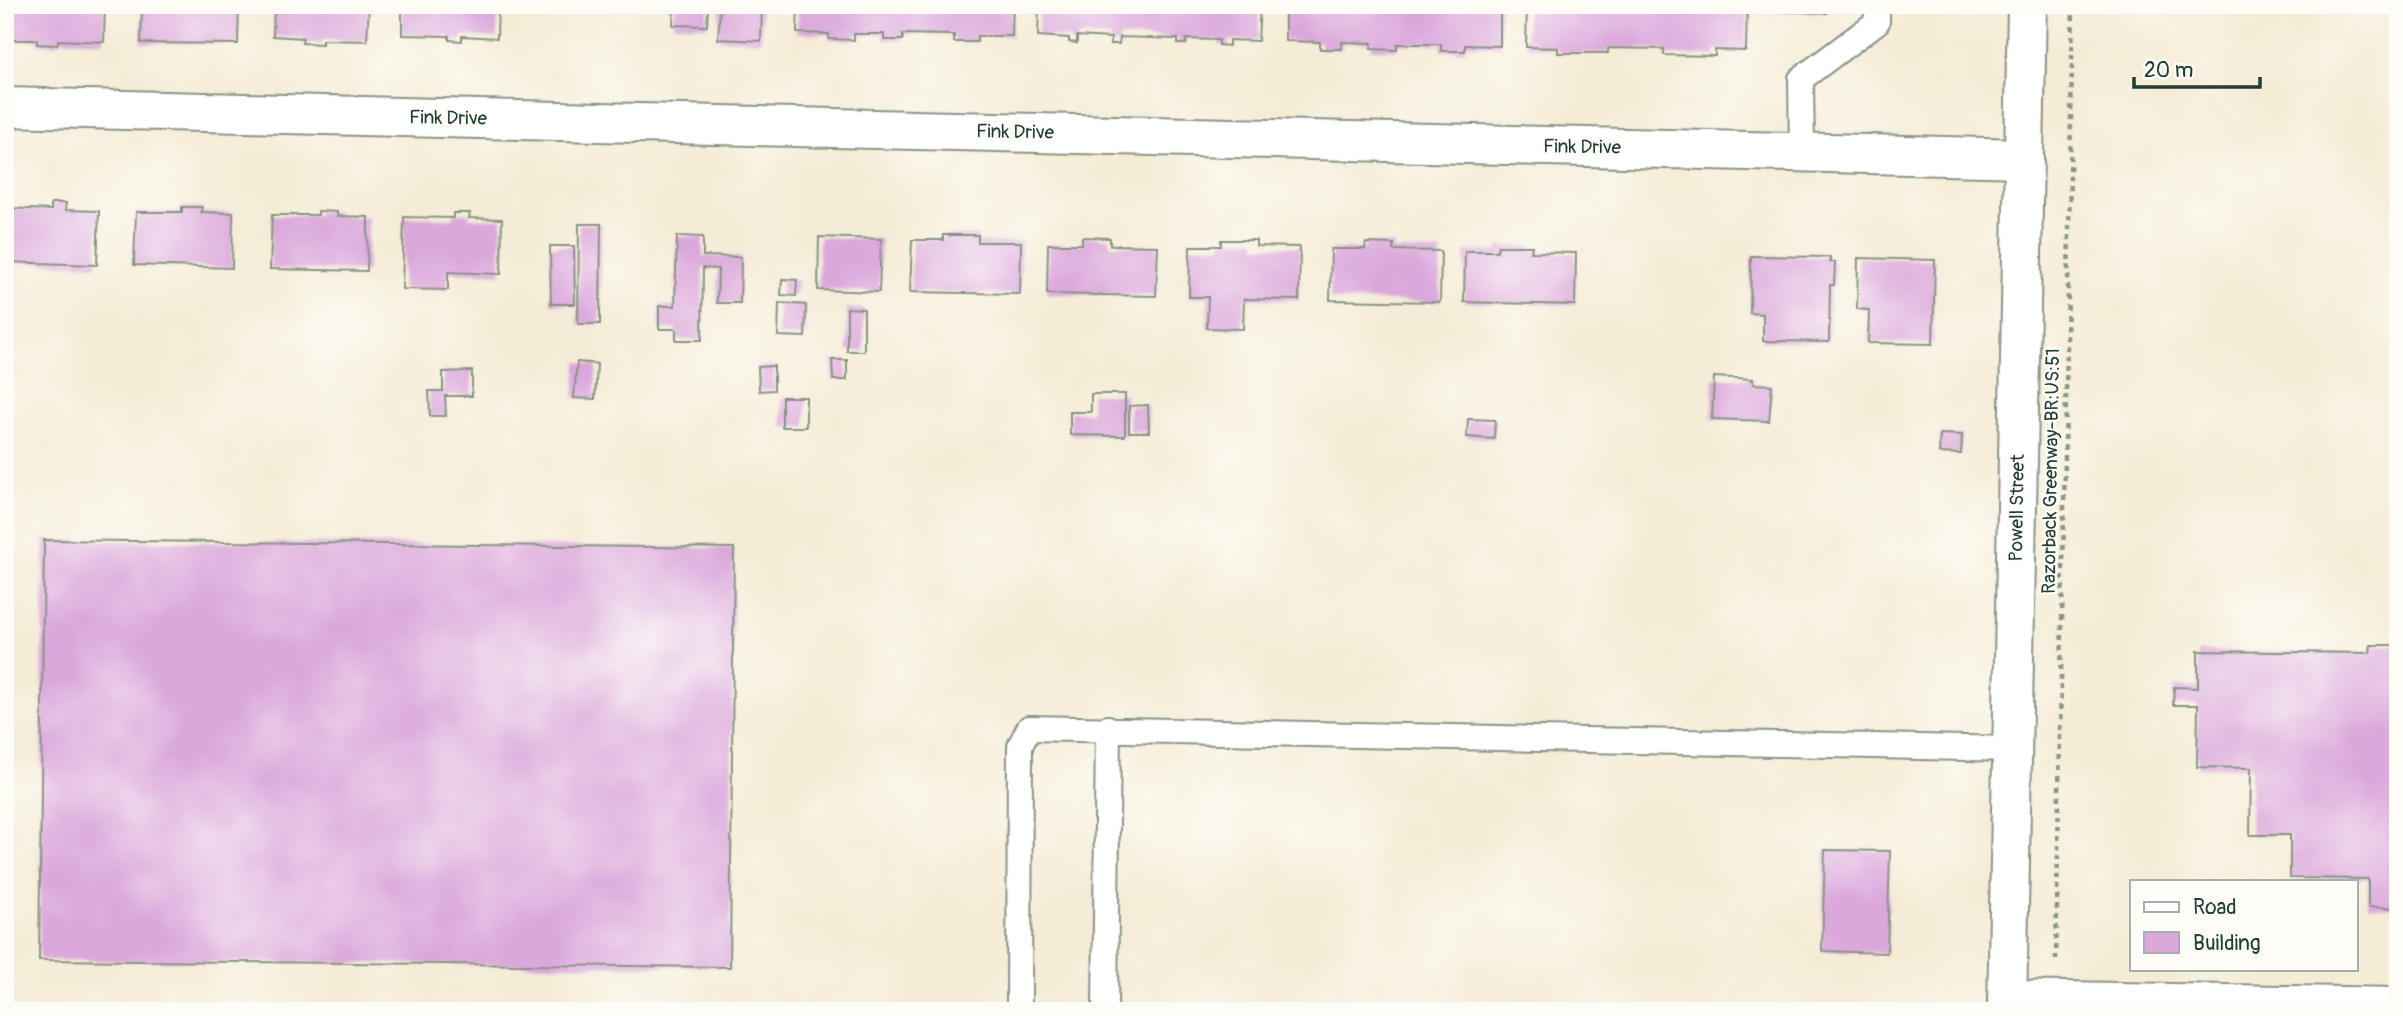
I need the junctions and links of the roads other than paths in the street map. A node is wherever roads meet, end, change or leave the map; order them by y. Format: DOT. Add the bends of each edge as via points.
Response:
graph roads {
  1 [pos="1877,5"];
  2 [pos="2027,5"];
  3 [pos="5,107"];
  4 [pos="1802,152"];
  5 [pos="2024,158"];
  6 [pos="1108,728"];
  7 [pos="2012,749"];
  8 [pos="2007,1005"];
  9 [pos="2398,1007"];
  10 [pos="1019,1011"];
  11 [pos="1105,1011"];
  1 -- 4 [label="lane" via="1877,22 1801,79"];
  2 -- 5 [label="street, Powell Street"];
  3 -- 4 [label="street, Fink Drive"];
  4 -- 5 [label="street, Fink Drive"];
  5 -- 7 [label="street, Powell Street"];
  6 -- 7 [label="lane"];
  6 -- 10 [label="lane" via="1029,728 1020,746"];
  6 -- 11 [label="lane"];
  7 -- 8 [label="street, Powell Street"];
  8 -- 9 [label="street"];
}
